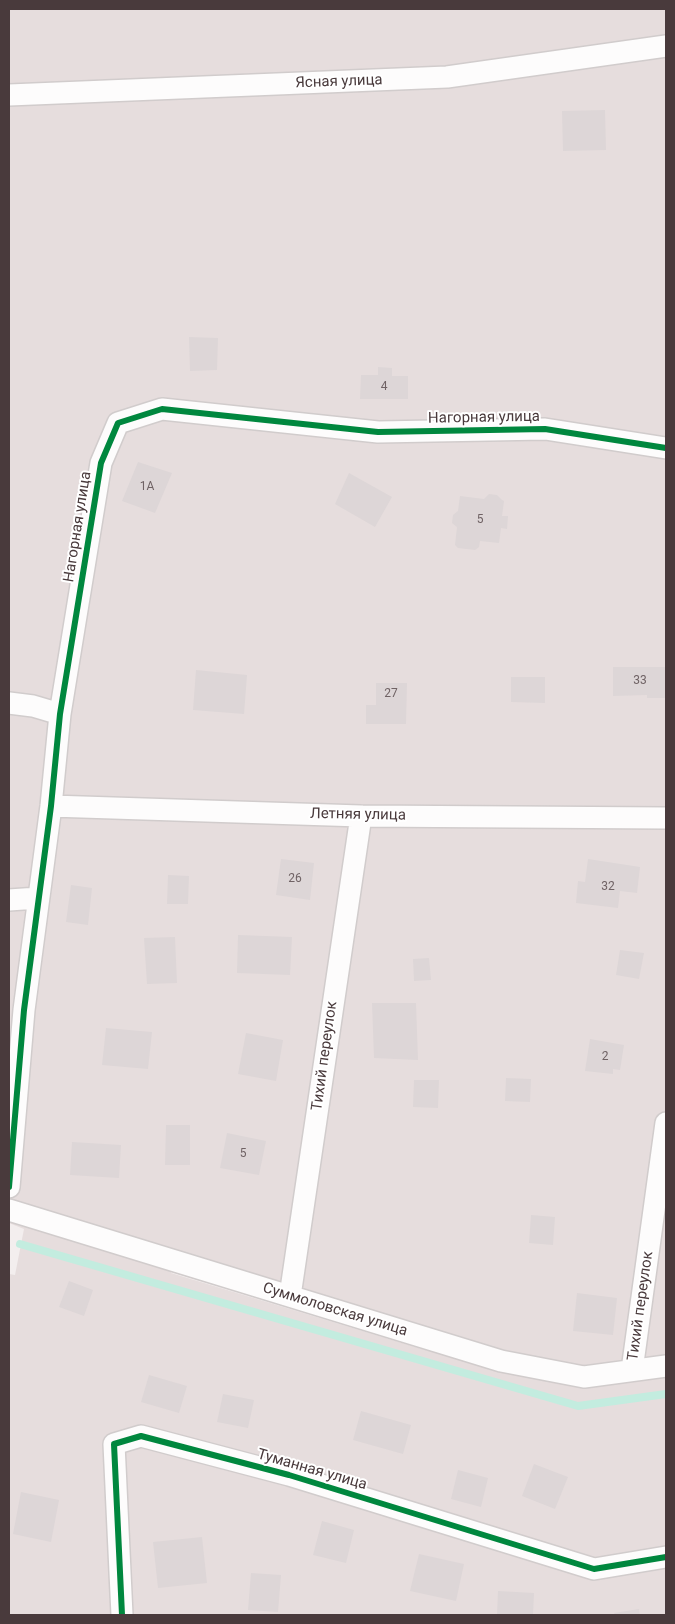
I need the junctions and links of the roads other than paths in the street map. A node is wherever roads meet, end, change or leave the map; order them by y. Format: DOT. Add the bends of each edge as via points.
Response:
graph roads {
  1 [pos="666,46"];
  2 [pos="9,95"];
  3 [pos="666,448"];
  4 [pos="9,703"];
  5 [pos="60,714"];
  6 [pos="51,806"];
  7 [pos="361,816"];
  8 [pos="666,818"];
  9 [pos="38,898"];
  10 [pos="9,900"];
  11 [pos="666,1123"];
  12 [pos="9,1187"];
  13 [pos="9,1210"];
  14 [pos="290,1296"];
  15 [pos="666,1366"];
  16 [pos="632,1370"];
  17 [pos="666,1557"];
  18 [pos="122,1615"];
  1 -- 2 [label="street, Ясная улица" via="447,77"];
  3 -- 5 [label="street, Нагорная улица" via="545,429 378,432 162,409 118,423 101,463"];
  4 -- 5 [label="street"];
  5 -- 6 [label="street, Нагорная улица"];
  6 -- 7 [label="street, Летняя улица"];
  6 -- 9 [label="street, Нагорная улица"];
  7 -- 8 [label="street, Летняя улица"];
  7 -- 14 [label="street, Тихий переулок"];
  9 -- 10 [label="street"];
  9 -- 12 [label="street, Нагорная улица" via="24,1010"];
  11 -- 16 [label="street, Тихий переулок"];
  13 -- 14 [label="street, Суммоловская улица"];
  14 -- 16 [label="street, Суммоловская улица" via="501,1361 584,1377"];
  15 -- 16 [label="street, Суммоловская улица"];
  17 -- 18 [label="street, Туманная улица" via="594,1568 289,1475 141,1436 114,1444"];
}
